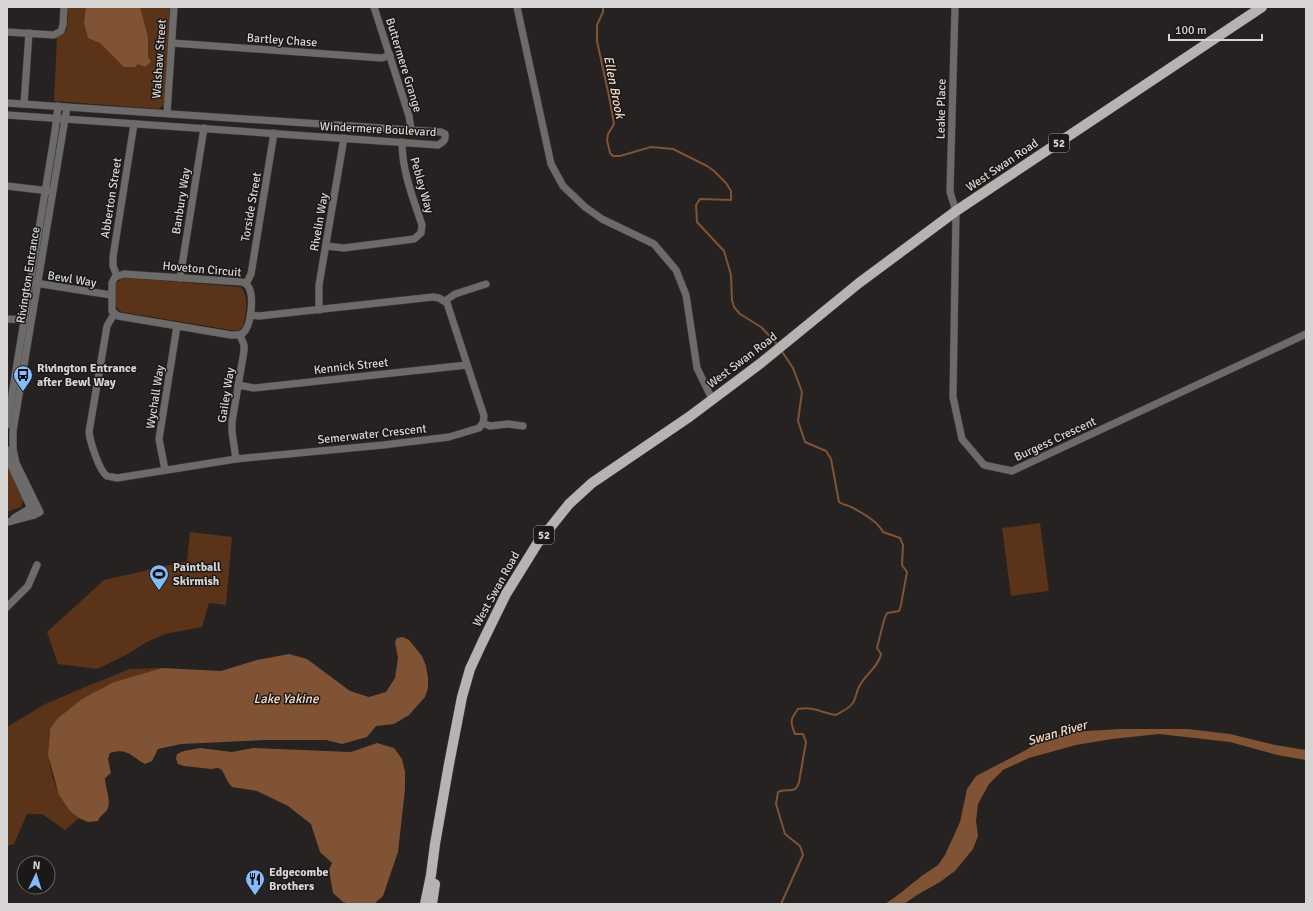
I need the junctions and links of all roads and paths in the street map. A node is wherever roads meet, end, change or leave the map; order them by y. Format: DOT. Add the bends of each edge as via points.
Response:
graph roads {
  1 [pos="64,7"];
  2 [pos="174,7"];
  3 [pos="374,7"];
  4 [pos="517,7"];
  5 [pos="955,7"];
  6 [pos="1262,7"];
  7 [pos="7,32"];
  8 [pos="28,33"];
  9 [pos="172,43"];
  10 [pos="390,55"];
  11 [pos="7,102"];
  12 [pos="24,104"];
  13 [pos="58,106"];
  14 [pos="67,107"];
  15 [pos="167,112"];
  16 [pos="7,115"];
  17 [pos="57,118"];
  18 [pos="65,119"];
  19 [pos="134,124"];
  20 [pos="204,128"];
  21 [pos="411,129"];
  22 [pos="274,133"];
  23 [pos="344,138"];
  24 [pos="402,142"];
  25 [pos="7,186"];
  26 [pos="49,191"];
  27 [pos="956,211"];
  28 [pos="326,246"];
  29 [pos="117,276"];
  30 [pos="180,278"];
  31 [pos="34,283"];
  32 [pos="246,284"];
  33 [pos="486,284"];
  34 [pos="111,295"];
  35 [pos="445,301"];
  36 [pos="319,310"];
  37 [pos="114,314"];
  38 [pos="251,315"];
  39 [pos="7,319"];
  40 [pos="28,320"];
  41 [pos="177,326"];
  42 [pos="1306,334"];
  43 [pos="240,335"];
  44 [pos="467,365"];
  45 [pos="238,385"];
  46 [pos="13,390"];
  47 [pos="712,399"];
  48 [pos="483,423"];
  49 [pos="7,425"];
  50 [pos="523,426"];
  51 [pos="7,450"];
  52 [pos="236,459"];
  53 [pos="165,470"];
  54 [pos="34,506"];
  55 [pos="7,522"];
  56 [pos="37,566"];
  57 [pos="7,607"];
  58 [pos="431,875"];
  59 [pos="425,904"];
  60 [pos="432,904"];
  1 -- 8 [label="street" via="61,31 54,35"];
  2 -- 9 [label="street, Walshaw Street"];
  3 -- 10 [label="street, Buttermere Grange"];
  4 -- 47 [label="street" via="551,164 563,186 585,207 602,219 654,244 676,270 686,296 697,368"];
  5 -- 27 [label="street, Leake Place" via="950,192"];
  6 -- 27 [label="main road, West Swan Road / 52"];
  7 -- 8 [label="street"];
  8 -- 12 [label="street"];
  9 -- 10 [label="street, Bartley Chase" via="382,58"];
  9 -- 15 [label="street, Walshaw Street"];
  10 -- 21 [label="street, Buttermere Grange"];
  11 -- 12 [label="street, Windermere Boulevard"];
  12 -- 13 [label="street, Windermere Boulevard"];
  13 -- 14 [label="street, Windermere Boulevard"];
  13 -- 17 [label="street, Rivington Entrance"];
  14 -- 15 [label="street, Windermere Boulevard"];
  14 -- 18 [label="street, Rivington Entrance"];
  15 -- 21 [label="street, Windermere Boulevard"];
  16 -- 17 [label="street, Windermere Boulevard"];
  17 -- 18 [label="street, Windermere Boulevard"];
  17 -- 26 [label="street, Rivington Entrance"];
  18 -- 19 [label="street, Windermere Boulevard"];
  18 -- 26 [label="street, Rivington Entrance"];
  19 -- 20 [label="street, Windermere Boulevard"];
  19 -- 29 [label="street, Abberton Street" via="113,257"];
  20 -- 22 [label="street, Windermere Boulevard"];
  20 -- 30 [label="street, Banbury Way"];
  21 -- 24 [label="street, Windermere Boulevard" via="441,132 446,138 438,145"];
  22 -- 23 [label="street, Windermere Boulevard"];
  22 -- 32 [label="street, Torside Street" via="250,274"];
  23 -- 24 [label="street, Windermere Boulevard"];
  23 -- 28 [label="street, Rivelin Way"];
  24 -- 28 [label="street, Pebley Way" via="404,172 422,225 421,233 414,239 344,248"];
  25 -- 26 [label="street"];
  26 -- 31 [label="street, Rivington Entrance"];
  27 -- 42 [label="street, Burgess Crescent" via="953,397 962,439 984,465 1012,471"];
  27 -- 47 [label="main road, West Swan Road / 52" via="859,283 803,330"];
  28 -- 36 [label="street, Rivelin Way"];
  29 -- 30 [label="street, Hoveton Circuit" via="124,274"];
  29 -- 34 [label="street" via="112,283"];
  30 -- 32 [label="street, Hoveton Circuit"];
  31 -- 34 [label="street, Bewl Way"];
  31 -- 40 [label="street, Rivington Entrance"];
  32 -- 38 [label="street, Hoveton Circuit" via="250,288"];
  33 -- 35 [label="street" via="455,294"];
  34 -- 37 [label="street"];
  35 -- 36 [label="street" via="433,297"];
  35 -- 44 [label="street"];
  36 -- 38 [label="street"];
  37 -- 41 [label="street"];
  37 -- 53 [label="street, Semerwater Crescent" via="107,326 89,432 90,442 107,476 117,478"];
  38 -- 43 [label="street, Hoveton Circuit" via="247,329"];
  39 -- 40 [label="street"];
  40 -- 46 [label="street, Rivington Entrance"];
  41 -- 43 [label="street"];
  41 -- 53 [label="street, Wychall Way" via="159,439"];
  43 -- 45 [label="street, Gailey Way" via="244,351"];
  44 -- 45 [label="street, Kennick Street" via="254,388"];
  44 -- 48 [label="street" via="484,416"];
  45 -- 52 [label="street, Gailey Way" via="232,422"];
  46 -- 49 [label="street, Rivington Entrance"];
  46 -- 54 [label="street, Rivington Entrance" via="13,449 16,463"];
  47 -- 58 [label="main road, West Swan Road / 52" via="637,454 592,483 569,504 537,544 506,594 470,669 462,697 439,817"];
  48 -- 50 [label="street" via="490,426"];
  48 -- 52 [label="street, Semerwater Crescent" via="479,428 449,437"];
  51 -- 54 [label="street, Rivington Entrance" via="9,461"];
  52 -- 53 [label="street, Semerwater Crescent"];
  54 -- 55 [label="street"];
  54 -- 55 [label="street, Rivington Entrance" via="37,514"];
  56 -- 57 [label="street" via="28,586"];
  58 -- 59 [label="main road, West Swan Road / 52"];
  58 -- 60 [label="main road, West Swan Road / 52" via="435,883"];
}
